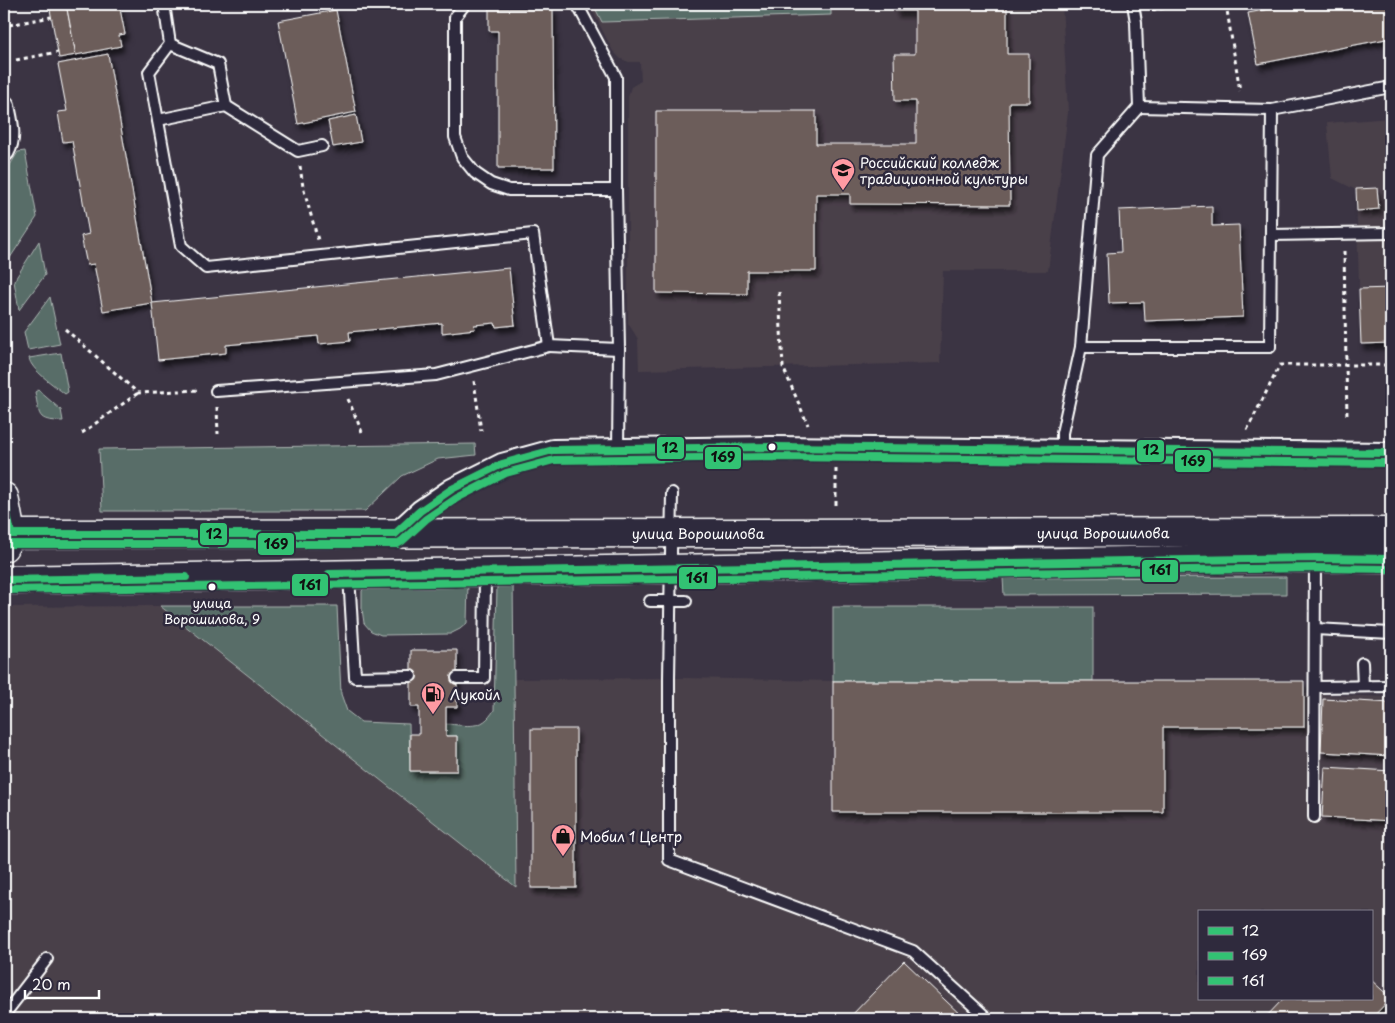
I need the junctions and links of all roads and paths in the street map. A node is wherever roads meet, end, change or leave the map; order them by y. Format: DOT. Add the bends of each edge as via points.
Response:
graph roads {
  1 [pos="164,4"];
  2 [pos="466,4"];
  3 [pos="577,4"];
  4 [pos="1191,4"];
  5 [pos="1226,4"];
  6 [pos="1134,9"];
  7 [pos="51,17"];
  8 [pos="9,25"];
  9 [pos="170,44"];
  10 [pos="58,52"];
  11 [pos="16,60"];
  12 [pos="1391,87"];
  13 [pos="4,106"];
  14 [pos="226,106"];
  15 [pos="1140,107"];
  16 [pos="1243,109"];
  17 [pos="1272,110"];
  18 [pos="158,120"];
  19 [pos="322,146"];
  20 [pos="4,151"];
  21 [pos="298,151"];
  22 [pos="616,190"];
  23 [pos="1391,233"];
  24 [pos="1344,234"];
  25 [pos="1271,235"];
  26 [pos="323,256"];
  27 [pos="779,292"];
  28 [pos="65,329"];
  29 [pos="549,346"];
  30 [pos="1081,347"];
  31 [pos="620,349"];
  32 [pos="1346,364"];
  33 [pos="1391,364"];
  34 [pos="472,366"];
  35 [pos="341,382"];
  36 [pos="216,391"];
  37 [pos="138,393"];
  38 [pos="1346,418"];
  39 [pos="480,431"];
  40 [pos="82,432"];
  41 [pos="362,432"];
  42 [pos="812,432"];
  43 [pos="218,434"];
  44 [pos="1244,436"];
  45 [pos="618,449"];
  46 [pos="1062,450"];
  47 [pos="1391,453"];
  48 [pos="836,463"];
  49 [pos="672,493"];
  50 [pos="4,497"];
  51 [pos="836,512"];
  52 [pos="1391,532"];
  53 [pos="672,533"];
  54 [pos="395,534"];
  55 [pos="6,539"];
  56 [pos="1315,545"];
  57 [pos="1391,559"];
  58 [pos="671,569"];
  59 [pos="485,572"];
  60 [pos="349,574"];
  61 [pos="4,580"];
  62 [pos="650,601"];
  63 [pos="670,601"];
  64 [pos="686,601"];
  65 [pos="1315,629"];
  66 [pos="1391,633"];
  67 [pos="1362,662"];
  68 [pos="411,676"];
  69 [pos="458,678"];
  70 [pos="1363,686"];
  71 [pos="1391,686"];
  72 [pos="1315,687"];
  73 [pos="1314,817"];
  74 [pos="47,959"];
  75 [pos="4,1015"];
  76 [pos="988,1019"];
  1 -- 9 [label="lane"];
  2 -- 22 [label="lane" via="455,18 455,137 462,158 476,174 509,190"];
  3 -- 22 [label="lane" via="616,77"];
  4 -- 6 [label="path"];
  5 -- 16 [label="path"];
  6 -- 15 [label="lane"];
  7 -- 8 [label="path"];
  9 -- 14 [label="lane" via="218,64"];
  9 -- 18 [label="lane" via="149,72"];
  10 -- 11 [label="path"];
  12 -- 17 [label="lane"];
  13 -- 20 [label="street" via="9,131"];
  14 -- 18 [label="lane"];
  14 -- 21 [label="lane"];
  15 -- 16 [label="lane"];
  15 -- 30 [label="lane" via="1098,155"];
  16 -- 17 [label="lane"];
  17 -- 25 [label="lane"];
  18 -- 26 [label="lane" via="181,246 206,268"];
  19 -- 21 [label="lane"];
  21 -- 26 [label="path" via="304,187"];
  22 -- 31 [label="lane"];
  23 -- 24 [label="lane"];
  24 -- 25 [label="lane"];
  24 -- 32 [label="path"];
  25 -- 30 [label="lane" via="1270,347"];
  26 -- 29 [label="lane" via="533,234"];
  27 -- 42 [label="path" via="783,367"];
  28 -- 37 [label="path"];
  29 -- 31 [label="lane"];
  29 -- 34 [label="lane"];
  30 -- 46 [label="lane" via="1062,433"];
  31 -- 45 [label="lane"];
  32 -- 33 [label="path"];
  32 -- 38 [label="path"];
  32 -- 44 [label="path" via="1280,365"];
  34 -- 35 [label="lane" via="436,375"];
  34 -- 39 [label="path"];
  35 -- 36 [label="lane"];
  35 -- 41 [label="path"];
  36 -- 37 [label="path"];
  36 -- 43 [label="path"];
  37 -- 40 [label="path"];
  45 -- 46 [label="street"];
  45 -- 54 [label="street" via="553,450 502,464 452,489 420,511"];
  46 -- 47 [label="street"];
  48 -- 51 [label="path"];
  49 -- 53 [label="lane"];
  50 -- 55 [label="street"];
  52 -- 56 [label="street, улица Ворошилова"];
  53 -- 54 [label="street, улица Ворошилова"];
  53 -- 56 [label="street, улица Ворошилова"];
  53 -- 58 [label="lane"];
  54 -- 55 [label="street, улица Ворошилова"];
  56 -- 57 [label="street, улица Ворошилова"];
  56 -- 58 [label="street, улица Ворошилова"];
  56 -- 65 [label="lane"];
  58 -- 59 [label="street, улица Ворошилова"];
  58 -- 63 [label="lane"];
  59 -- 60 [label="street, улица Ворошилова"];
  59 -- 69 [label="lane" via="484,678"];
  60 -- 61 [label="street, улица Ворошилова"];
  60 -- 68 [label="lane" via="355,676"];
  62 -- 63 [label="lane"];
  63 -- 64 [label="lane"];
  63 -- 76 [label="lane" via="669,860 913,951"];
  65 -- 66 [label="lane"];
  65 -- 72 [label="lane"];
  67 -- 70 [label="lane"];
  70 -- 71 [label="lane"];
  70 -- 72 [label="lane"];
  72 -- 73 [label="lane"];
  74 -- 75 [label="lane"];
}
